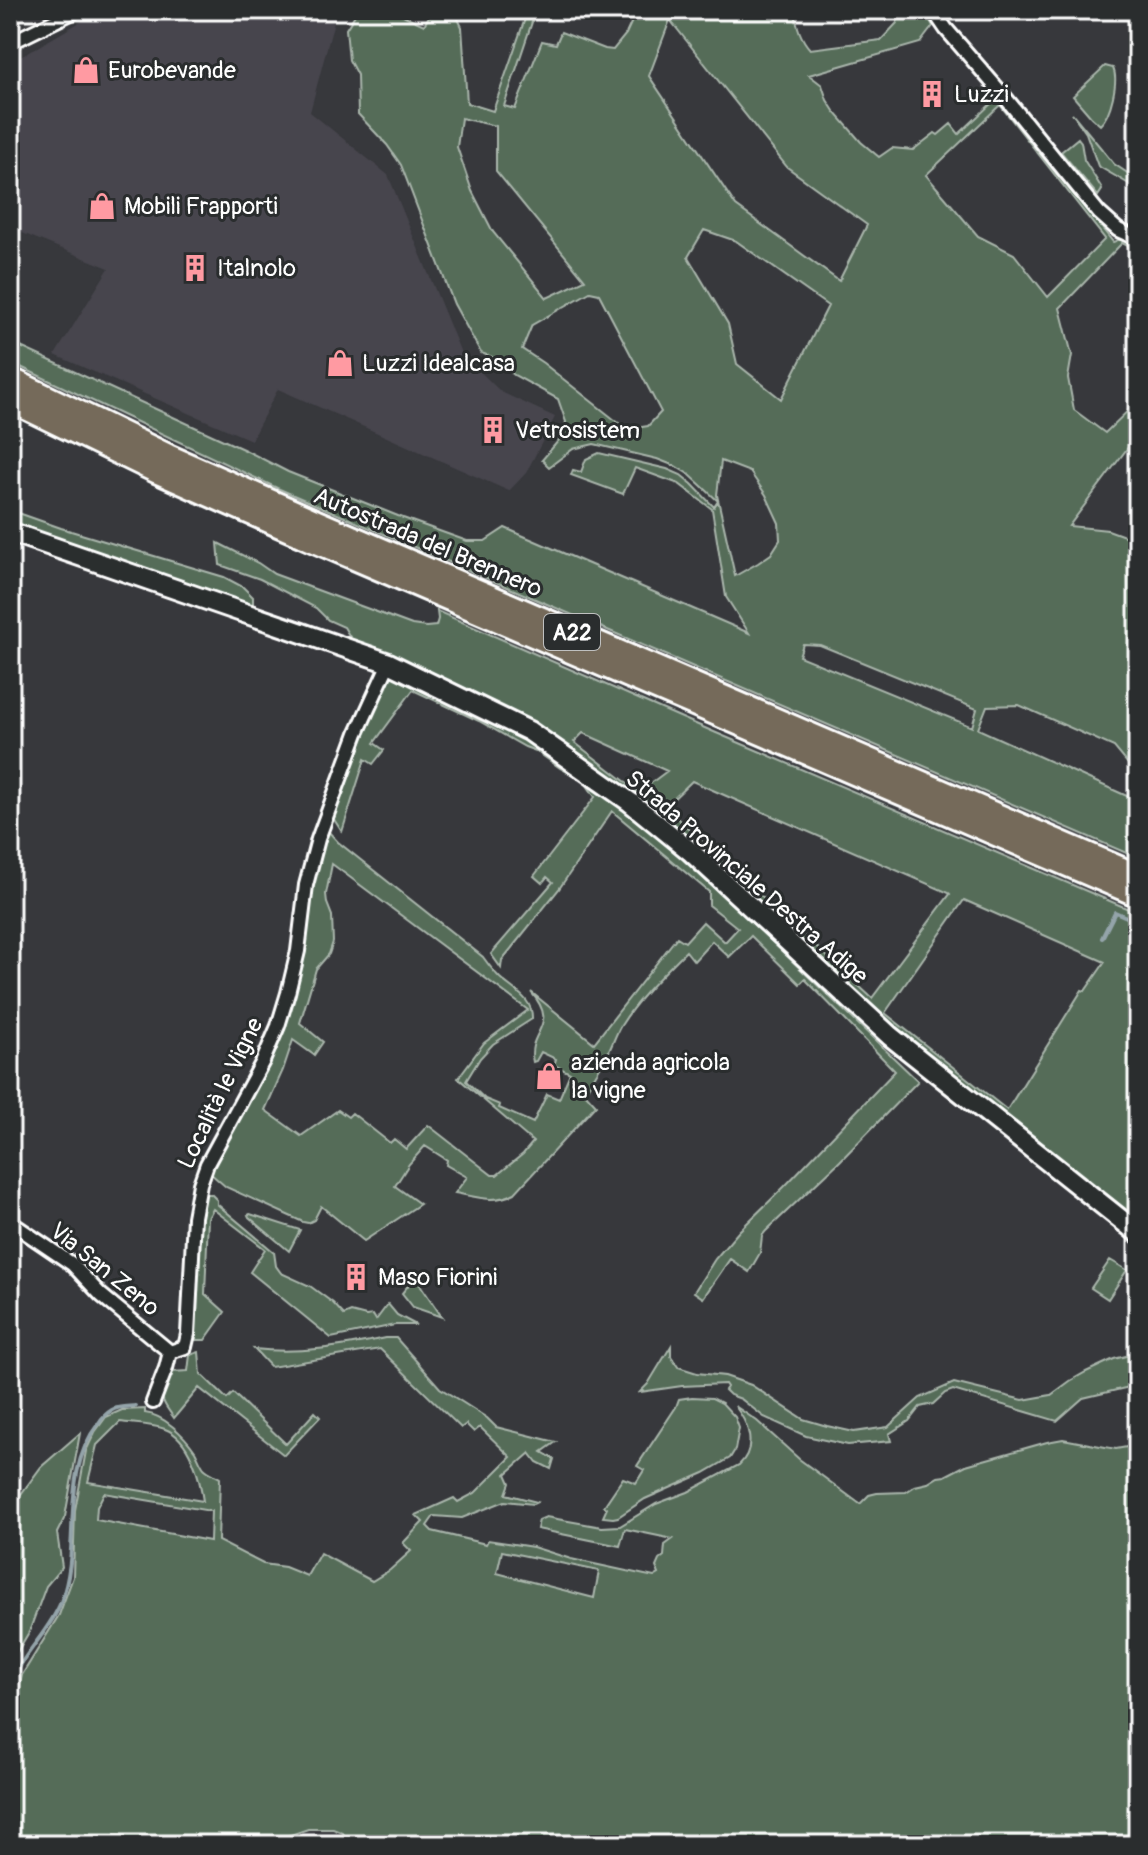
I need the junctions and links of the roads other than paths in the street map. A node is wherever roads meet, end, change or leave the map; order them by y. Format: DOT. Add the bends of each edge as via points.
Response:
graph roads {
  1 [pos="77,10"];
  2 [pos="933,10"];
  3 [pos="10,43"];
  4 [pos="1138,239"];
  5 [pos="10,379"];
  6 [pos="10,400"];
  7 [pos="10,532"];
  8 [pos="389,663"];
  9 [pos="1138,876"];
  10 [pos="1138,895"];
  11 [pos="10,1222"];
  12 [pos="1138,1233"];
  13 [pos="170,1352"];
  14 [pos="153,1402"];
  1 -- 3 [label="street"];
  2 -- 4 [label="street" via="1099,213"];
  5 -- 9 [label="highway, Autostrada del Brennero / A22" via="317,522"];
  6 -- 10 [label="highway, Autostrada del Brennero / A22" via="268,521"];
  7 -- 8 [label="main road, Strada Provinciale Destra Adige"];
  8 -- 12 [label="main road, Strada Provinciale Destra Adige" via="529,731 630,802 899,1045"];
  8 -- 13 [label="street, Località le Vigne" via="318,839 278,1026 200,1184 188,1334 185,1347"];
  11 -- 13 [label="street, Via San Zeno" via="72,1264"];
  13 -- 14 [label="street, Località le Vigne"];
}
